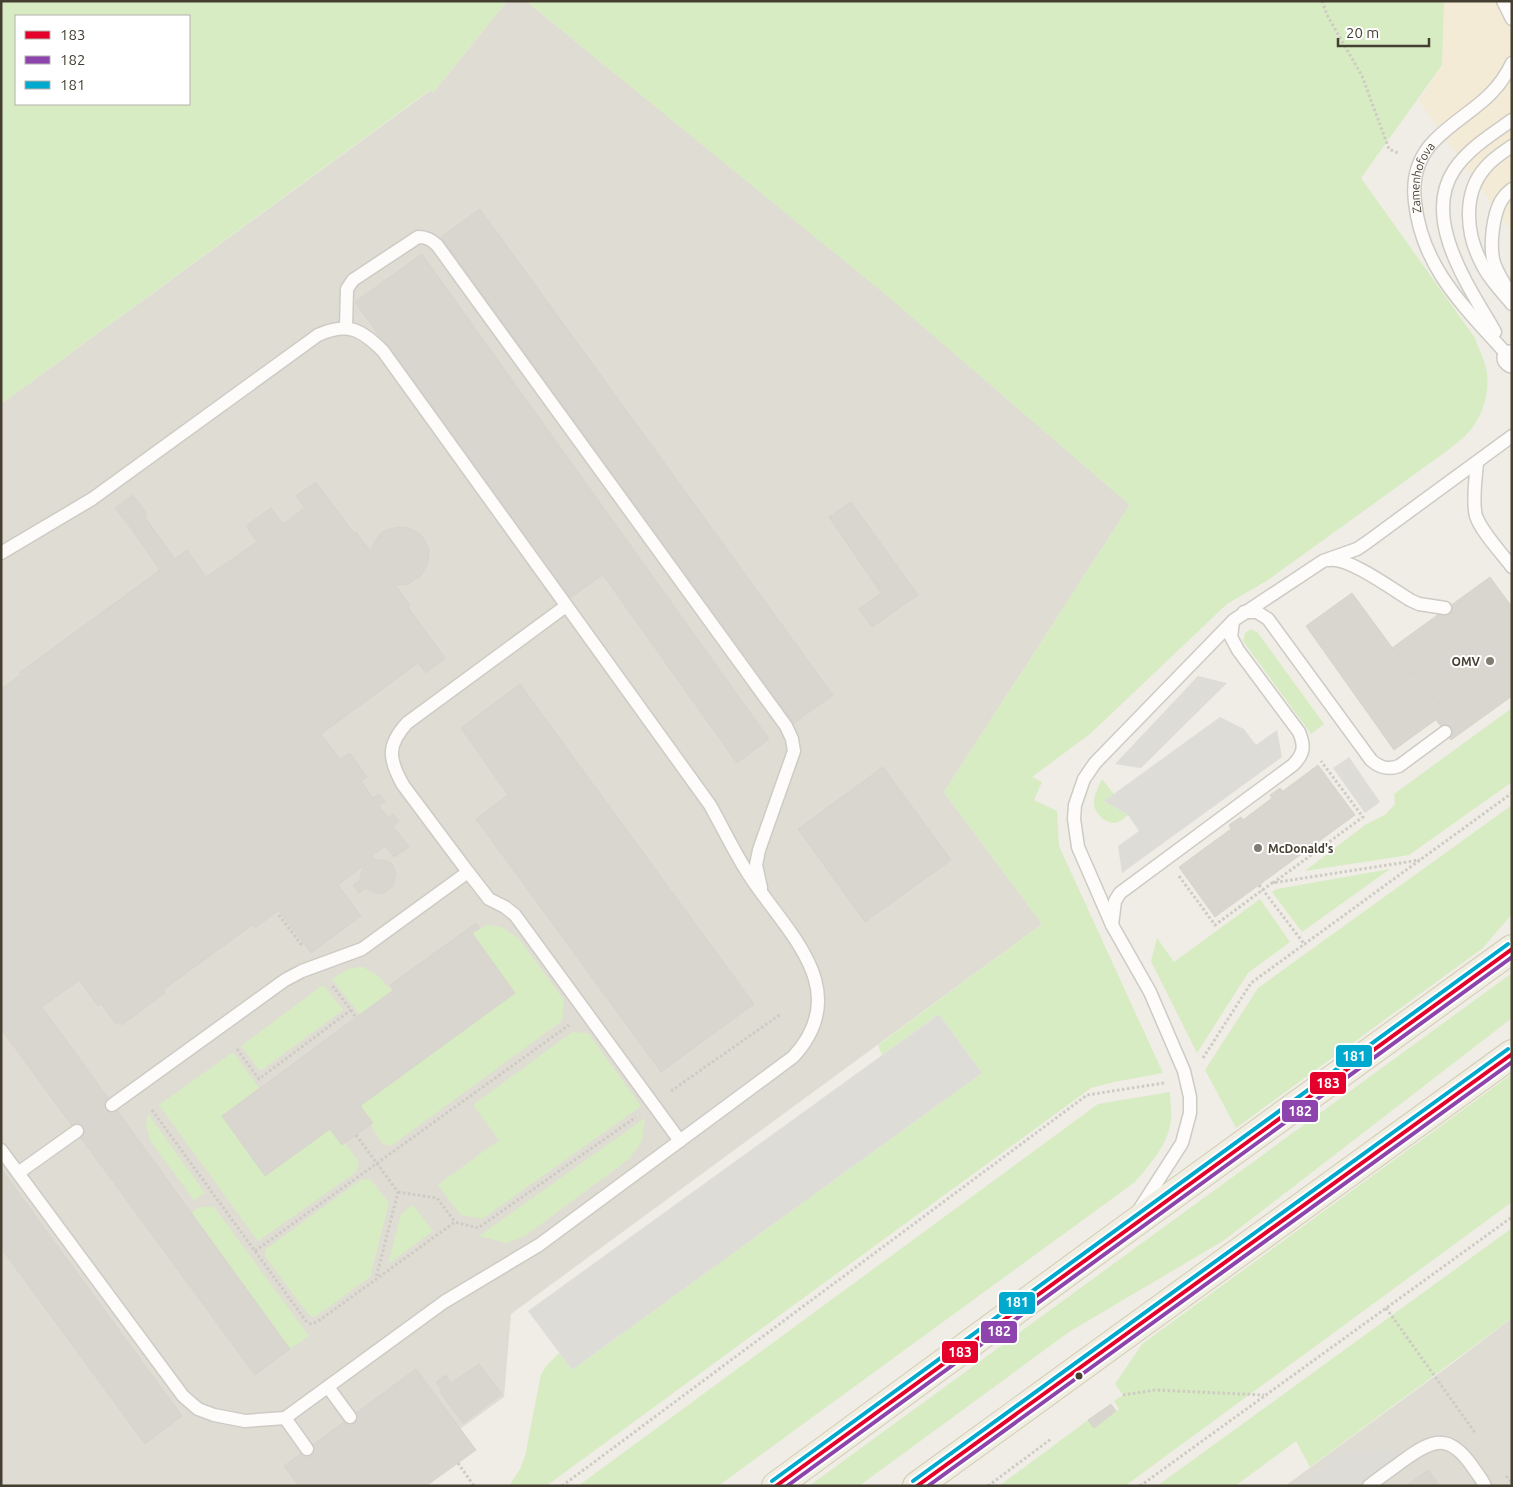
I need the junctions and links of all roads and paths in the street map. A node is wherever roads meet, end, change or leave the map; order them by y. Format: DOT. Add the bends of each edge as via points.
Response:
graph roads {
  1 [pos="1322,1"];
  2 [pos="1504,1"];
  3 [pos="1512,18"];
  4 [pos="1512,63"];
  5 [pos="1512,120"];
  6 [pos="1512,146"];
  7 [pos="1418,163"];
  8 [pos="1512,188"];
  9 [pos="1512,295"];
  10 [pos="1512,304"];
  11 [pos="346,328"];
  12 [pos="1511,359"];
  13 [pos="1512,436"];
  14 [pos="1477,462"];
  15 [pos="1,553"];
  16 [pos="1322,562"];
  17 [pos="1512,567"];
  18 [pos="566,606"];
  19 [pos="1445,608"];
  20 [pos="1244,612"];
  21 [pos="1234,620"];
  22 [pos="1445,732"];
  23 [pos="1320,760"];
  24 [pos="1512,793"];
  25 [pos="1420,860"];
  26 [pos="468,872"];
  27 [pos="1177,873"];
  28 [pos="1272,883"];
  29 [pos="1260,885"];
  30 [pos="1263,889"];
  31 [pos="762,893"];
  32 [pos="279,916"];
  33 [pos="1112,925"];
  34 [pos="1304,945"];
  35 [pos="303,947"];
  36 [pos="1512,949"];
  37 [pos="329,981"];
  38 [pos="351,1010"];
  39 [pos="586,1012"];
  40 [pos="780,1014"];
  41 [pos="356,1018"];
  42 [pos="237,1049"];
  43 [pos="1512,1054"];
  44 [pos="1184,1071"];
  45 [pos="666,1095"];
  46 [pos="112,1105"];
  47 [pos="152,1110"];
  48 [pos="643,1112"];
  49 [pos="77,1130"];
  50 [pos="356,1135"];
  51 [pos="680,1141"];
  52 [pos="1,1150"];
  53 [pos="376,1163"];
  54 [pos="18,1173"];
  55 [pos="398,1192"];
  56 [pos="1512,1217"];
  57 [pos="455,1222"];
  58 [pos="1129,1227"];
  59 [pos="255,1251"];
  60 [pos="376,1279"];
  61 [pos="342,1304"];
  62 [pos="346,1308"];
  63 [pos="1386,1308"];
  64 [pos="328,1386"];
  65 [pos="1441,1386"];
  66 [pos="1123,1395"];
  67 [pos="1265,1395"];
  68 [pos="350,1417"];
  69 [pos="285,1418"];
  70 [pos="1051,1439"];
  71 [pos="307,1449"];
  72 [pos="458,1463"];
  73 [pos="474,1486"];
  74 [pos="562,1486"];
  75 [pos="776,1486"];
  76 [pos="918,1486"];
  77 [pos="988,1486"];
  78 [pos="1140,1486"];
  79 [pos="1369,1486"];
  80 [pos="1485,1486"];
  1 -- 7 [label="path" via="1362,76 1389,149"];
  2 -- 3 [label="lane"];
  4 -- 7 [label="lane, Zamenhofova" via="1489,97 1437,138"];
  5 -- 12 [label="lane, Zamenhofova" via="1473,149 1455,168 1443,197 1448,239 1455,259"];
  6 -- 10 [label="lane" via="1483,170 1472,190 1468,214 1480,260"];
  7 -- 12 [label="lane, Zamenhofova" via="1414,194 1420,233 1427,252 1451,290"];
  8 -- 9 [label="lane" via="1494,218 1492,239 1493,259"];
  11 -- 15 [label="lane" via="318,335 92,499"];
  11 -- 18 [label="lane" via="359,331 383,351"];
  11 -- 31 [label="lane" via="347,289 354,280 418,236 437,245 786,726 794,751 759,850 756,865"];
  13 -- 14 [label="lane"];
  14 -- 16 [label="lane" via="1357,549"];
  14 -- 17 [label="lane" via="1476,515"];
  16 -- 19 [label="lane" via="1341,560 1410,600"];
  16 -- 20 [label="lane"];
  18 -- 26 [label="lane" via="407,723 392,744 391,756 403,785"];
  18 -- 31 [label="lane" via="710,805"];
  20 -- 21 [label="lane"];
  20 -- 22 [label="lane" via="1257,612 1268,619 1377,766 1400,766"];
  21 -- 33 [label="lane" via="1095,763 1084,779 1075,805 1075,832 1078,847"];
  21 -- 33 [label="lane" via="1231,637 1299,732 1304,750 1293,765 1120,893 1115,901"];
  23 -- 28 [label="path" via="1362,817"];
  24 -- 25 [label="path"];
  25 -- 28 [label="path"];
  25 -- 34 [label="path"];
  26 -- 39 [label="lane" via="489,899 515,915"];
  26 -- 46 [label="lane" via="362,949 285,980"];
  27 -- 30 [label="path" via="1215,925"];
  28 -- 30 [label="path"];
  29 -- 30 [label="path"];
  30 -- 34 [label="path"];
  31 -- 51 [label="lane" via="809,961 818,998 810,1034 794,1057"];
  32 -- 35 [label="path"];
  33 -- 44 [label="lane" via="1150,992"];
  34 -- 44 [label="path" via="1251,982 1201,1060"];
  36 -- 58 [label="main road"];
  37 -- 38 [label="path"];
  38 -- 41 [label="path"];
  38 -- 42 [label="path" via="259,1079"];
  39 -- 51 [label="lane"];
  39 -- 53 [label="path"];
  40 -- 45 [label="path"];
  43 -- 76 [label="main road"];
  44 -- 58 [label="lane" via="1190,1113 1182,1143"];
  44 -- 74 [label="path" via="1166,1082 1087,1095"];
  47 -- 59 [label="path"];
  48 -- 57 [label="path" via="478,1228"];
  49 -- 54 [label="lane"];
  50 -- 53 [label="path"];
  51 -- 64 [label="lane" via="539,1245 444,1302"];
  52 -- 54 [label="lane"];
  53 -- 55 [label="path"];
  53 -- 59 [label="path"];
  54 -- 69 [label="lane" via="183,1396 198,1409 214,1415 245,1421"];
  55 -- 57 [label="path" via="437,1198"];
  55 -- 60 [label="path"];
  56 -- 63 [label="path"];
  57 -- 60 [label="path"];
  58 -- 75 [label="main road"];
  59 -- 61 [label="path" via="306,1321 316,1322"];
  60 -- 61 [label="path"];
  61 -- 62 [label="path"];
  63 -- 65 [label="path"];
  63 -- 67 [label="path"];
  64 -- 68 [label="lane"];
  64 -- 69 [label="lane"];
  66 -- 67 [label="path" via="1155,1390"];
  67 -- 78 [label="path"];
  69 -- 71 [label="lane"];
  70 -- 77 [label="path"];
  72 -- 73 [label="path"];
  79 -- 80 [label="lane" via="1425,1445 1435,1442 1448,1443 1458,1450"];
}
